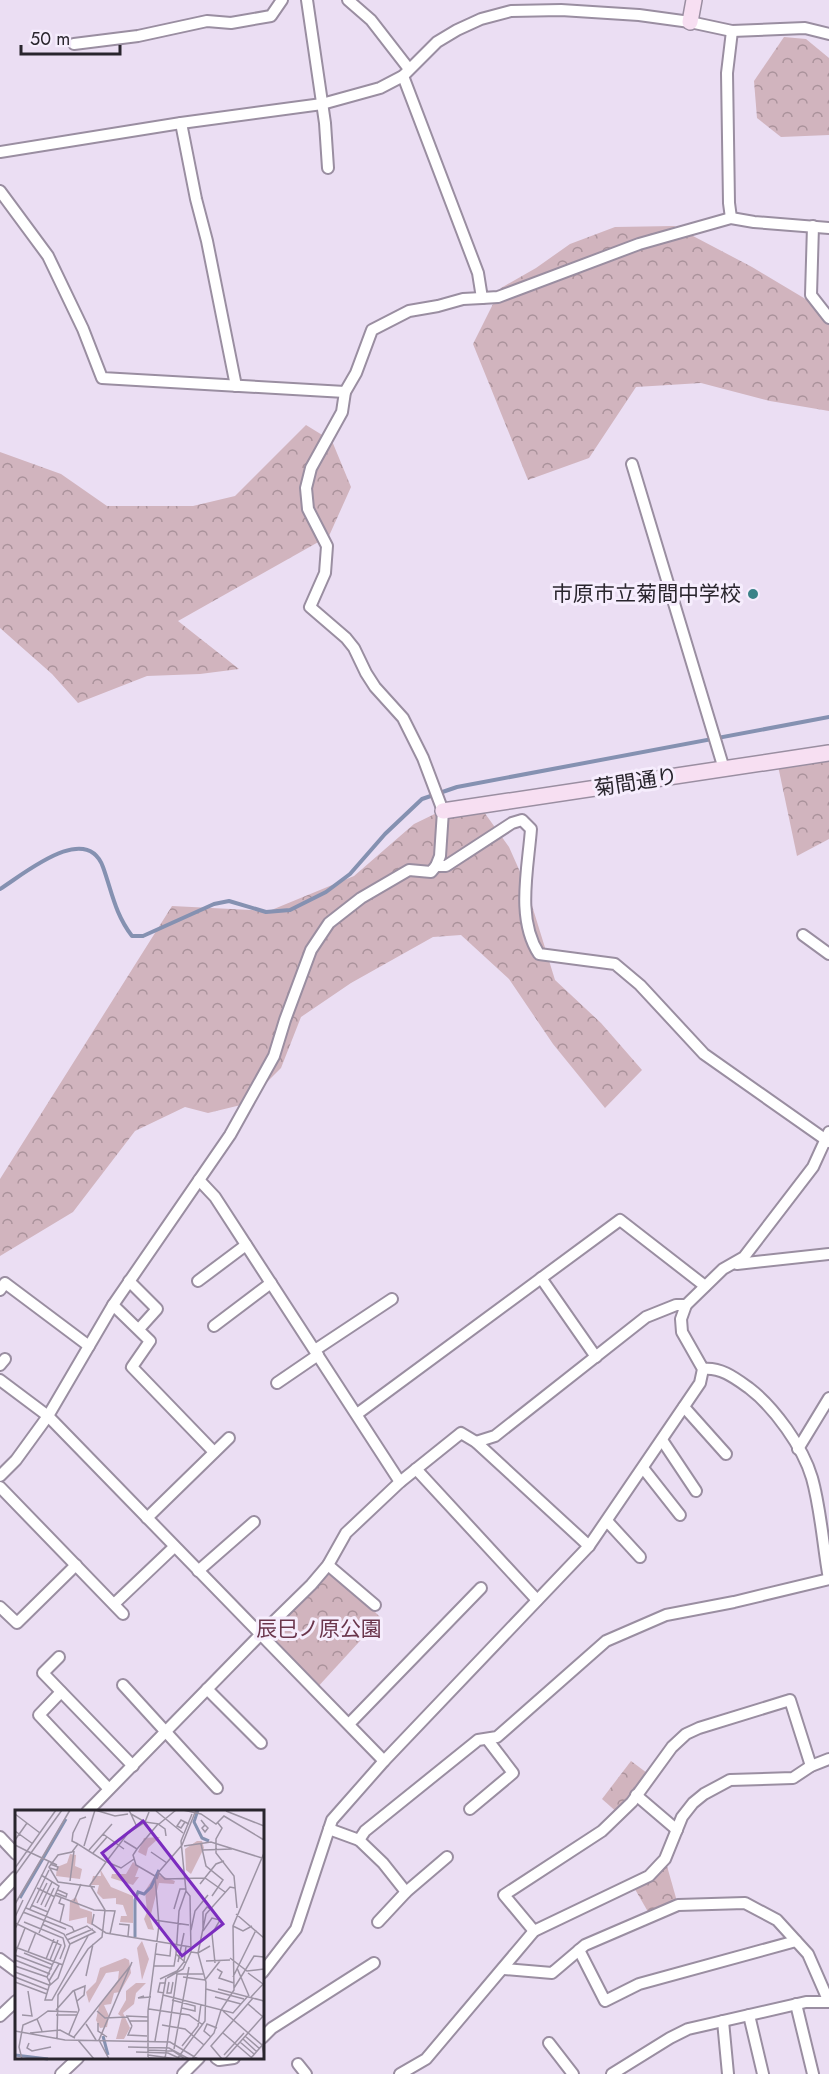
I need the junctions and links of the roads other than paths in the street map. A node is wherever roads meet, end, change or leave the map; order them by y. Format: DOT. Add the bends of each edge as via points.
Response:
graph roads {
  1 [pos="282,0"];
  2 [pos="306,0"];
  3 [pos="348,0"];
  4 [pos="694,0"];
  5 [pos="690,22"];
  6 [pos="732,31"];
  7 [pos="829,34"];
  8 [pos="74,44"];
  9 [pos="406,72"];
  10 [pos="322,104"];
  11 [pos="181,123"];
  12 [pos="0,152"];
  13 [pos="328,168"];
  14 [pos="0,191"];
  15 [pos="731,218"];
  16 [pos="813,226"];
  17 [pos="829,228"];
  18 [pos="482,298"];
  19 [pos="829,318"];
  20 [pos="236,386"];
  21 [pos="345,392"];
  22 [pos="633,464"];
  23 [pos="829,753"];
  24 [pos="724,769"];
  25 [pos="443,811"];
  26 [pos="436,866"];
  27 [pos="803,935"];
  28 [pos="829,954"];
  29 [pos="828,1138"];
  30 [pos="199,1180"];
  31 [pos="246,1245"];
  32 [pos="829,1254"];
  33 [pos="731,1265"];
  34 [pos="541,1278"];
  35 [pos="129,1281"];
  36 [pos="198,1281"];
  37 [pos="271,1283"];
  38 [pos="705,1286"];
  39 [pos="0,1290"];
  40 [pos="392,1299"];
  41 [pos="113,1305"];
  42 [pos="686,1305"];
  43 [pos="214,1326"];
  44 [pos="138,1329"];
  45 [pos="89,1346"];
  46 [pos="316,1352"];
  47 [pos="596,1357"];
  48 [pos="703,1369"];
  49 [pos="0,1380"];
  50 [pos="277,1383"];
  51 [pos="829,1398"];
  52 [pos="684,1407"];
  53 [pos="357,1414"];
  54 [pos="48,1416"];
  55 [pos="229,1438"];
  56 [pos="662,1440"];
  57 [pos="476,1442"];
  58 [pos="798,1449"];
  59 [pos="214,1452"];
  60 [pos="726,1454"];
  61 [pos="644,1468"];
  62 [pos="416,1469"];
  63 [pos="0,1476"];
  64 [pos="400,1482"];
  65 [pos="0,1487"];
  66 [pos="696,1491"];
  67 [pos="680,1515"];
  68 [pos="147,1518"];
  69 [pos="607,1521"];
  70 [pos="254,1522"];
  71 [pos="589,1546"];
  72 [pos="174,1547"];
  73 [pos="640,1557"];
  74 [pos="76,1565"];
  75 [pos="328,1565"];
  76 [pos="198,1571"];
  77 [pos="829,1579"];
  78 [pos="481,1588"];
  79 [pos="537,1600"];
  80 [pos="114,1604"];
  81 [pos="375,1605"];
  82 [pos="0,1607"];
  83 [pos="123,1614"];
  84 [pos="260,1635"];
  85 [pos="59,1657"];
  86 [pos="123,1685"];
  87 [pos="207,1689"];
  88 [pos="61,1692"];
  89 [pos="349,1724"];
  90 [pos="165,1733"];
  91 [pos="487,1738"];
  92 [pos="261,1743"];
  93 [pos="829,1758"];
  94 [pos="384,1761"];
  95 [pos="133,1766"];
  96 [pos="811,1766"];
  97 [pos="108,1788"];
  98 [pos="217,1788"];
  99 [pos="636,1796"];
  100 [pos="470,1809"];
  101 [pos="89,1810"];
  102 [pos="329,1829"];
  103 [pos="677,1830"];
  104 [pos="0,1837"];
  105 [pos="359,1840"];
  106 [pos="15,1853"];
  107 [pos="447,1857"];
  108 [pos="15,1878"];
  109 [pos="406,1892"];
  110 [pos="0,1894"];
  111 [pos="378,1922"];
  112 [pos="534,1931"];
  113 [pos="796,1941"];
  114 [pos="579,1950"];
  115 [pos="0,1959"];
  116 [pos="374,1964"];
  117 [pos="504,1969"];
  118 [pos="15,1970"];
  119 [pos="264,1970"];
  120 [pos="15,2002"];
  121 [pos="829,2002"];
  122 [pos="796,2004"];
  123 [pos="749,2015"];
  124 [pos="0,2016"];
  125 [pos="723,2021"];
  126 [pos="264,2036"];
  127 [pos="549,2043"];
  128 [pos="77,2059"];
  129 [pos="198,2059"];
  130 [pos="298,2064"];
  131 [pos="625,2066"];
  132 [pos="61,2074"];
  133 [pos="183,2074"];
  134 [pos="306,2074"];
  135 [pos="400,2074"];
  136 [pos="573,2074"];
  137 [pos="612,2074"];
  138 [pos="633,2074"];
  139 [pos="728,2074"];
  140 [pos="763,2074"];
  141 [pos="813,2074"];
  1 -- 8 [label="street" via="271,16 231,23 207,21 138,36"];
  2 -- 10 [label="street"];
  3 -- 9 [label="street" via="371,20"];
  4 -- 5 [label="street"];
  5 -- 6 [label="street"];
  5 -- 9 [label="street" via="561,10 511,11 457,30 437,42"];
  6 -- 7 [label="street" via="805,28"];
  6 -- 15 [label="street" via="727,73"];
  9 -- 10 [label="street" via="380,88"];
  9 -- 18 [label="street" via="478,273"];
  10 -- 11 [label="street"];
  10 -- 13 [label="street"];
  11 -- 12 [label="street"];
  11 -- 20 [label="street"];
  14 -- 20 [label="street" via="48,256 102,378"];
  15 -- 16 [label="street"];
  15 -- 18 [label="street" via="639,244 498,297"];
  16 -- 17 [label="street"];
  16 -- 19 [label="street" via="811,295"];
  18 -- 21 [label="street" via="409,311 372,330"];
  20 -- 21 [label="street"];
  21 -- 25 [label="street" via="342,412 312,468 306,488 308,508 327,546 325,573 310,607 346,638 375,687 403,718"];
  22 -- 24 [label="street"];
  23 -- 24 [label="street, 菊間通り"];
  24 -- 25 [label="street, 菊間通り"];
  25 -- 26 [label="street"];
  26 -- 29 [label="street" via="446,866 522,820 531,828 525,914 530,941 539,954 615,964 640,985 704,1054"];
  26 -- 30 [label="street" via="431,872 409,870 361,898 329,923 311,950 274,1056 230,1135"];
  27 -- 28 [label="street"];
  29 -- 33 [label="street" via="813,1167 744,1257"];
  30 -- 31 [label="street" via="215,1197"];
  30 -- 35 [label="street"];
  31 -- 36 [label="street"];
  31 -- 37 [label="street"];
  32 -- 33 [label="street"];
  33 -- 38 [label="street"];
  34 -- 38 [label="street" via="620,1220"];
  34 -- 47 [label="street"];
  34 -- 53 [label="street"];
  35 -- 41 [label="street"];
  35 -- 44 [label="street" via="157,1309"];
  37 -- 43 [label="street"];
  37 -- 46 [label="street"];
  38 -- 42 [label="street"];
  39 -- 45 [label="street" via="5,1283"];
  40 -- 46 [label="street"];
  41 -- 44 [label="street"];
  41 -- 45 [label="street"];
  42 -- 47 [label="street" via="646,1317"];
  42 -- 48 [label="street" via="682,1332"];
  44 -- 59 [label="street" via="150,1341 132,1367"];
  45 -- 54 [label="street"];
  46 -- 50 [label="street"];
  46 -- 53 [label="street"];
  47 -- 57 [label="street" via="495,1436"];
  48 -- 52 [label="street" via="700,1383"];
  48 -- 58 [label="street" via="730,1374 760,1397 777,1415"];
  49 -- 54 [label="street"];
  51 -- 58 [label="street"];
  52 -- 56 [label="street"];
  52 -- 60 [label="street"];
  53 -- 64 [label="street"];
  54 -- 63 [label="street"];
  54 -- 68 [label="street"];
  55 -- 59 [label="street"];
  56 -- 61 [label="street"];
  56 -- 66 [label="street"];
  57 -- 62 [label="street" via="461,1433"];
  57 -- 71 [label="street"];
  58 -- 77 [label="street" via="811,1475"];
  59 -- 68 [label="street"];
  61 -- 67 [label="street"];
  61 -- 69 [label="street"];
  62 -- 64 [label="street"];
  62 -- 79 [label="street"];
  64 -- 75 [label="street" via="346,1533"];
  65 -- 74 [label="street"];
  68 -- 72 [label="street"];
  69 -- 71 [label="street"];
  69 -- 73 [label="street"];
  70 -- 76 [label="street"];
  71 -- 79 [label="street"];
  72 -- 76 [label="street"];
  72 -- 80 [label="street"];
  74 -- 80 [label="street"];
  74 -- 82 [label="street" via="17,1623"];
  75 -- 81 [label="street"];
  75 -- 84 [label="street"];
  76 -- 84 [label="street"];
  77 -- 91 [label="street" via="666,1615 624,1632 606,1641 497,1737"];
  78 -- 89 [label="street"];
  79 -- 94 [label="street"];
  80 -- 83 [label="street"];
  84 -- 87 [label="street"];
  84 -- 89 [label="street"];
  85 -- 88 [label="street" via="43,1673"];
  86 -- 90 [label="street"];
  87 -- 90 [label="street"];
  87 -- 92 [label="street"];
  88 -- 95 [label="street"];
  88 -- 97 [label="street" via="39,1715"];
  89 -- 94 [label="street"];
  90 -- 95 [label="street"];
  90 -- 98 [label="street"];
  91 -- 100 [label="street" via="513,1773"];
  91 -- 105 [label="street" via="478,1740 365,1831"];
  93 -- 96 [label="street"];
  94 -- 102 [label="street" via="332,1820"];
  95 -- 97 [label="street"];
  96 -- 99 [label="street" via="790,1700 686,1734"];
  96 -- 103 [label="street" via="793,1778 730,1780 714,1787 693,1803"];
  97 -- 101 [label="street"];
  99 -- 103 [label="street"];
  99 -- 112 [label="street" via="602,1831 504,1895"];
  102 -- 105 [label="street"];
  102 -- 119 [label="street" via="296,1929"];
  103 -- 112 [label="street" via="665,1859 649,1876"];
  104 -- 106 [label="street"];
  105 -- 109 [label="street"];
  107 -- 109 [label="street"];
  108 -- 110 [label="street"];
  109 -- 111 [label="street"];
  112 -- 117 [label="street"];
  113 -- 114 [label="street" via="777,1920 745,1903 678,1905"];
  113 -- 114 [label="street" via="639,1984 605,2001"];
  113 -- 121 [label="street" via="808,1954"];
  114 -- 117 [label="street" via="552,1973"];
  115 -- 118 [label="street"];
  116 -- 126 [label="street"];
  117 -- 135 [label="street" via="426,2060"];
  120 -- 124 [label="street"];
  121 -- 122 [label="street"];
  122 -- 123 [label="street"];
  122 -- 141 [label="street"];
  123 -- 125 [label="street"];
  123 -- 140 [label="street"];
  125 -- 131 [label="street" via="688,2029"];
  125 -- 139 [label="street"];
  127 -- 136 [label="street"];
  128 -- 132 [label="street"];
  129 -- 133 [label="street"];
  130 -- 134 [label="street"];
  131 -- 137 [label="street"];
  131 -- 138 [label="street"];
}
